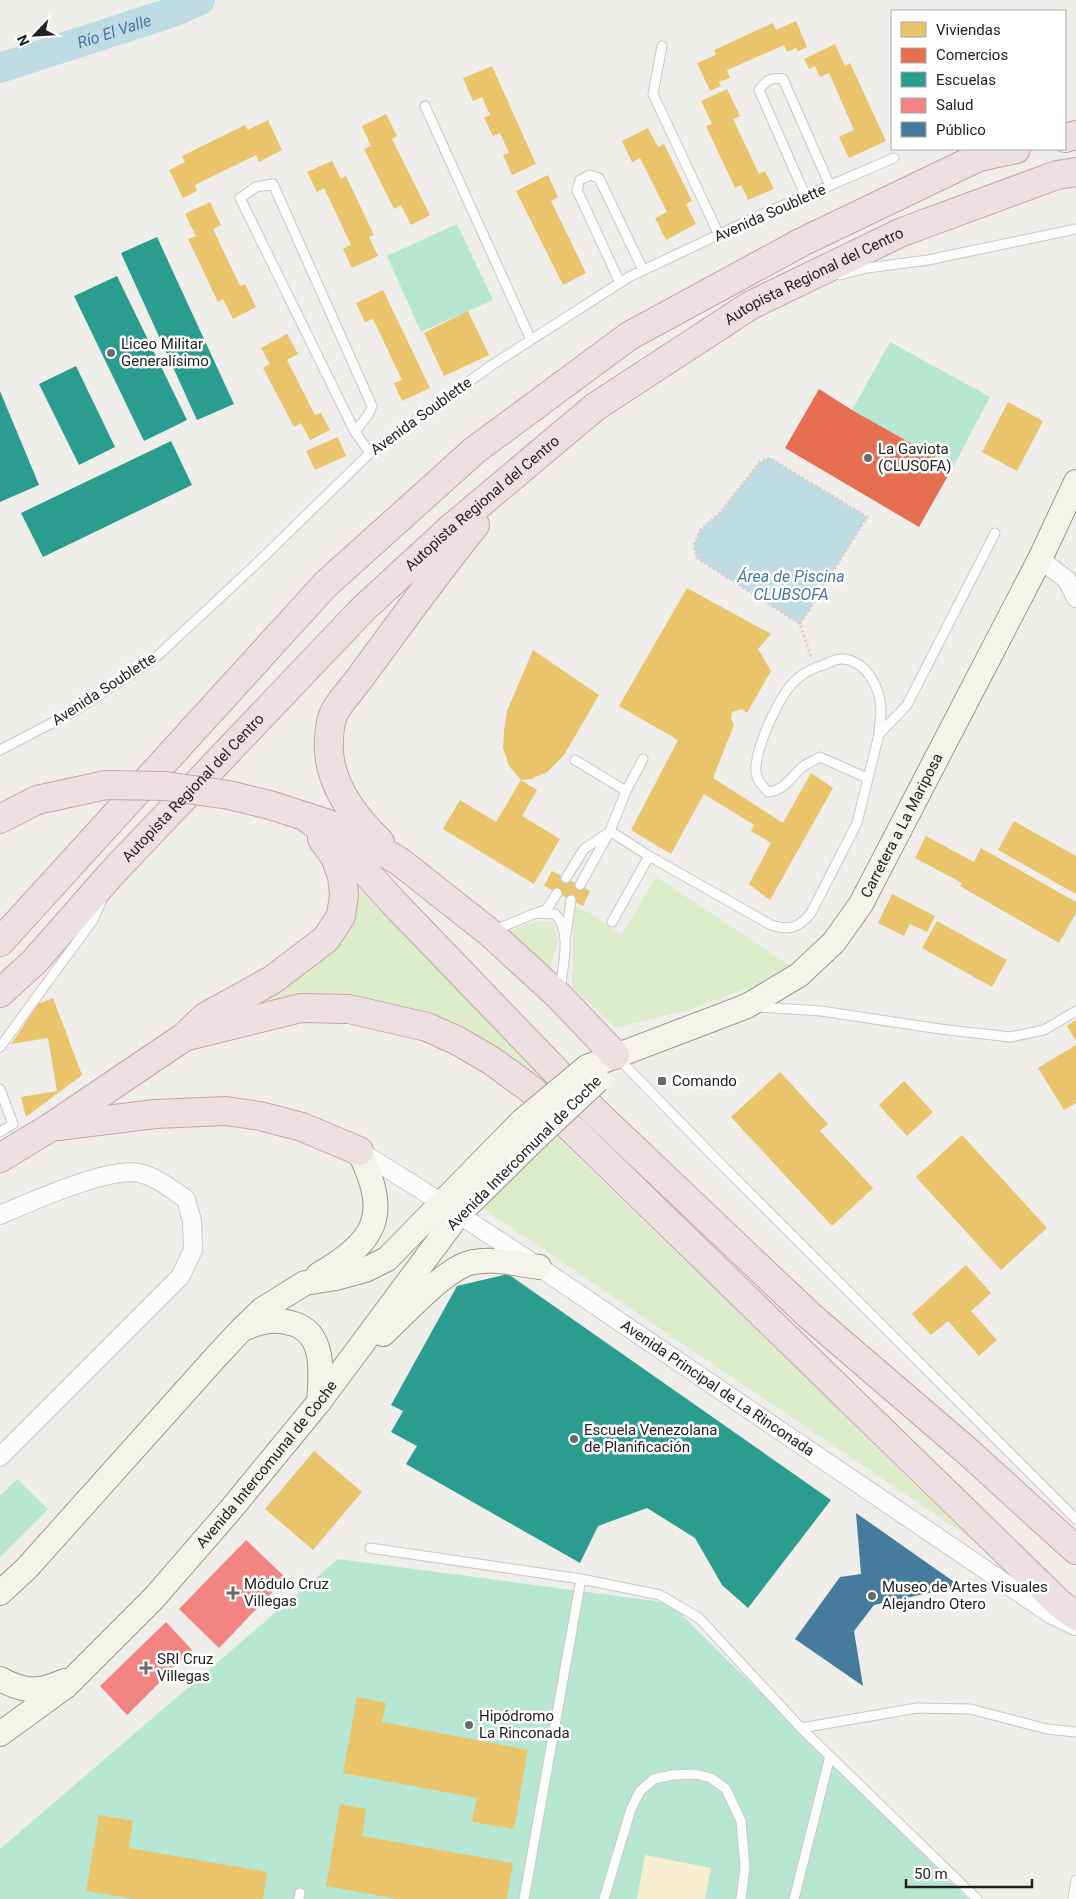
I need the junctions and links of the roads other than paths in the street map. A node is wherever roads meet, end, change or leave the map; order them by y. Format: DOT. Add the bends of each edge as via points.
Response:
graph roads {
  1 [pos="662,46"];
  2 [pos="425,106"];
  3 [pos="1011,150"];
  4 [pos="894,158"];
  5 [pos="1076,172"];
  6 [pos="830,186"];
  7 [pos="806,197"];
  8 [pos="1076,229"];
  9 [pos="719,235"];
  10 [pos="643,270"];
  11 [pos="620,283"];
  12 [pos="784,289"];
  13 [pos="531,340"];
  14 [pos="355,432"];
  15 [pos="370,453"];
  16 [pos="513,477"];
  17 [pos="1076,482"];
  18 [pos="995,533"];
  19 [pos="1040,559"];
  20 [pos="1076,598"];
  21 [pos="878,734"];
  22 [pos="0,750"];
  23 [pos="643,759"];
  24 [pos="575,760"];
  25 [pos="867,778"];
  26 [pos="626,790"];
  27 [pos="306,817"];
  28 [pos="0,819"];
  29 [pos="610,832"];
  30 [pos="649,856"];
  31 [pos="399,861"];
  32 [pos="114,871"];
  33 [pos="566,878"];
  34 [pos="580,885"];
  35 [pos="557,892"];
  36 [pos="571,900"];
  37 [pos="536,913"];
  38 [pos="612,922"];
  39 [pos="489,932"];
  40 [pos="565,940"];
  41 [pos="0,942"];
  42 [pos="0,993"];
  43 [pos="559,996"];
  44 [pos="747,1006"];
  45 [pos="1076,1011"];
  46 [pos="184,1037"];
  47 [pos="0,1047"];
  48 [pos="615,1055"];
  49 [pos="0,1089"];
  50 [pos="51,1127"];
  51 [pos="0,1132"];
  52 [pos="359,1151"];
  53 [pos="0,1158"];
  54 [pos="450,1210"];
  55 [pos="0,1215"];
  56 [pos="539,1267"];
  57 [pos="305,1283"];
  58 [pos="240,1330"];
  59 [pos="354,1356"];
  60 [pos="319,1402"];
  61 [pos="0,1457"];
  62 [pos="1076,1520"];
  63 [pos="370,1548"];
  64 [pos="1076,1550"];
  65 [pos="581,1579"];
  66 [pos="0,1593"];
  67 [pos="1076,1616"];
  68 [pos="1076,1627"];
  69 [pos="76,1676"];
  70 [pos="0,1679"];
  71 [pos="801,1728"];
  72 [pos="1076,1732"];
  73 [pos="0,1734"];
  74 [pos="830,1756"];
  75 [pos="1076,1880"];
  76 [pos="524,1899"];
  77 [pos="604,1899"];
  78 [pos="741,1899"];
  79 [pos="794,1899"];
  80 [pos="977,1899"];
  81 [pos="1073,1899"];
  1 -- 9 [label="lane" via="653,94"];
  2 -- 13 [label="lane"];
  3 -- 41 [label="highway" via="978,157 811,238 630,336 475,450 326,584"];
  4 -- 6 [label="lane, Avenida Soublette"];
  5 -- 12 [label="highway, Autopista Regional del Centro" via="1057,175 902,232"];
  6 -- 7 [label="lane, Avenida Soublette"];
  6 -- 7 [label="lane" via="783,79 765,81 759,90"];
  7 -- 9 [label="lane, Avenida Soublette"];
  8 -- 12 [label="lane" via="928,260 867,268"];
  9 -- 10 [label="lane, Avenida Soublette"];
  10 -- 11 [label="lane, Avenida Soublette"];
  10 -- 11 [label="lane" via="599,178 590,176 580,180 578,190"];
  11 -- 13 [label="lane, Avenida Soublette"];
  12 -- 16 [label="highway, Autopista Regional del Centro" via="751,305 595,407"];
  13 -- 15 [label="lane, Avenida Soublette"];
  14 -- 14 [label="lane" via="240,198 256,187 273,184 372,406"];
  14 -- 15 [label="lane"];
  15 -- 22 [label="lane, Avenida Soublette" via="153,660 75,712"];
  16 -- 31 [label="highway" via="434,576 334,712 329,741 330,767 343,798 367,830"];
  16 -- 32 [label="highway, Autopista Regional del Centro" via="450,529 363,609"];
  17 -- 19 [label="main road, Carretera a La Mariposa"];
  18 -- 21 [label="lane" via="906,705"];
  19 -- 20 [label="street" via="1067,580"];
  19 -- 44 [label="main road, Carretera a La Mariposa" via="861,904 834,942 799,975"];
  21 -- 25 [label="lane"];
  21 -- 25 [label="lane" via="880,697 872,676 856,663 840,659 814,668 795,680 767,725 757,758 756,774 768,792 778,791 801,768 820,757"];
  23 -- 26 [label="lane"];
  24 -- 26 [label="lane"];
  25 -- 30 [label="lane" via="853,831 811,913 803,923 791,928 770,925"];
  26 -- 29 [label="lane"];
  27 -- 28 [label="highway, bridge" via="229,795 165,786 106,785 37,800"];
  27 -- 31 [label="highway" via="341,828"];
  27 -- 46 [label="highway" via="335,857 342,876 341,916 334,929 297,963 205,1017"];
  27 -- 64 [label="highway" via="345,849 623,1139 810,1316"];
  29 -- 30 [label="lane"];
  29 -- 33 [label="lane" via="584,849"];
  29 -- 34 [label="lane"];
  30 -- 38 [label="lane"];
  31 -- 39 [label="highway"];
  32 -- 42 [label="highway, Autopista Regional del Centro" via="34,962"];
  32 -- 47 [label="lane" via="93,920"];
  35 -- 37 [label="lane" via="547,909"];
  36 -- 40 [label="lane"];
  37 -- 39 [label="lane"];
  37 -- 40 [label="lane" via="555,914"];
  39 -- 43 [label="highway"];
  40 -- 43 [label="lane"];
  43 -- 48 [label="highway"];
  44 -- 45 [label="lane" via="821,1011 1010,1037 1044,1030"];
  44 -- 48 [label="main road, Carretera a La Mariposa"];
  46 -- 50 [label="highway"];
  46 -- 67 [label="highway" via="301,1008 349,1009 427,1027 492,1061 533,1091"];
  48 -- 54 [label="main road, Avenida Intercomunal de Coche, bridge" via="530,1129"];
  48 -- 62 [label="lane"];
  49 -- 51 [label="lane" via="12,1124"];
  50 -- 52 [label="highway" via="155,1114 226,1111 302,1127"];
  50 -- 53 [label="highway"];
  52 -- 54 [label="street, Avenida Principal de La Rinconada"];
  52 -- 57 [label="main road" via="369,1172 376,1203 371,1231 361,1245 341,1262"];
  54 -- 56 [label="street, Avenida Principal de La Rinconada"];
  54 -- 57 [label="main road, Avenida Intercomunal de Coche" via="387,1259 365,1270"];
  54 -- 59 [label="main road, Avenida Intercomunal de Coche"];
  55 -- 61 [label="street" via="95,1178 123,1172 154,1178 186,1199 192,1221 192,1250 180,1277"];
  56 -- 59 [label="main road" via="495,1261 470,1263 459,1268"];
  56 -- 68 [label="street, Avenida Principal de La Rinconada" via="1052,1615"];
  57 -- 58 [label="main road, Avenida Intercomunal de Coche" via="263,1309"];
  58 -- 60 [label="main road" via="274,1320 300,1326 310,1333 320,1360"];
  58 -- 66 [label="main road, Avenida Intercomunal de Coche" via="71,1520"];
  59 -- 60 [label="main road, Avenida Intercomunal de Coche"];
  60 -- 69 [label="main road, Avenida Intercomunal de Coche" via="154,1598"];
  63 -- 65 [label="lane"];
  65 -- 71 [label="lane" via="660,1594 699,1618"];
  65 -- 76 [label="lane"];
  69 -- 70 [label="main road" via="46,1689 22,1688"];
  69 -- 73 [label="main road, Avenida Intercomunal de Coche"];
  71 -- 72 [label="lane" via="917,1708 970,1709 1047,1729"];
  71 -- 74 [label="lane"];
  74 -- 79 [label="lane"];
  74 -- 80 [label="lane"];
  75 -- 81 [label="lane"];
  77 -- 78 [label="lane" via="631,1809 640,1791 654,1779 695,1774 711,1778 726,1789 741,1821 745,1867"];
}
